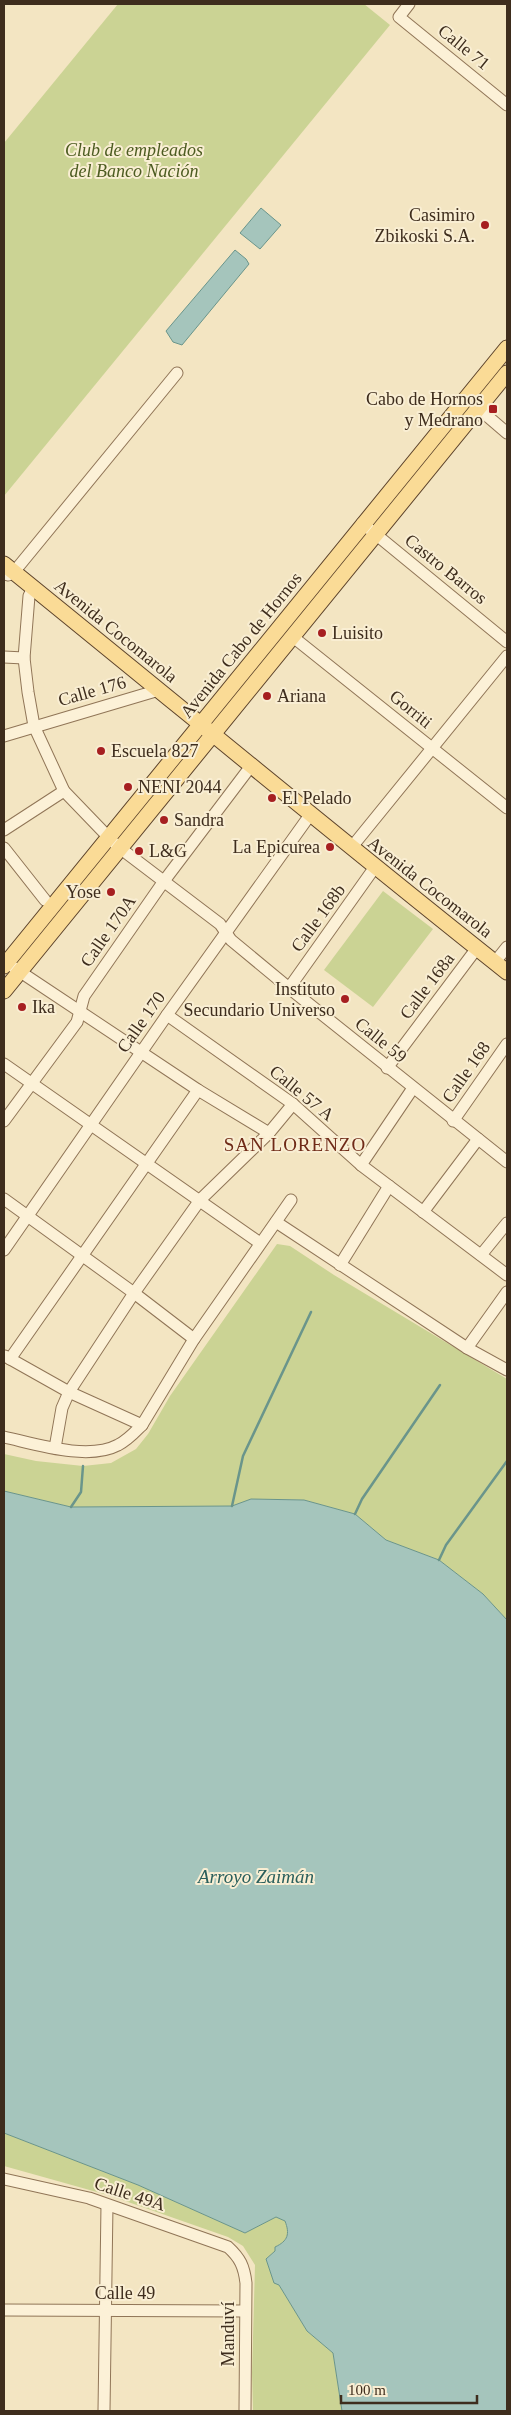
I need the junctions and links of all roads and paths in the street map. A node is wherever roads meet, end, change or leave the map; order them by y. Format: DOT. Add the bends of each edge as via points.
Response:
graph roads {
  1 [pos="409,4"];
  2 [pos="507,104"];
  3 [pos="507,348"];
  4 [pos="177,372"];
  5 [pos="507,374"];
  6 [pos="479,409"];
  7 [pos="507,433"];
  8 [pos="362,523"];
  9 [pos="376,534"];
  10 [pos="7,570"];
  11 [pos="32,588"];
  12 [pos="292,637"];
  13 [pos="507,642"];
  14 [pos="507,656"];
  15 [pos="4,657"];
  16 [pos="24,658"];
  17 [pos="159,690"];
  18 [pos="34,726"];
  19 [pos="207,729"];
  20 [pos="4,736"];
  21 [pos="432,748"];
  22 [pos="251,766"];
  23 [pos="64,791"];
  24 [pos="507,808"];
  25 [pos="310,815"];
  26 [pos="4,830"];
  27 [pos="108,837"];
  28 [pos="4,848"];
  29 [pos="120,848"];
  30 [pos="351,848"];
  31 [pos="376,868"];
  32 [pos="164,881"];
  33 [pos="45,900"];
  34 [pos="226,933"];
  35 [pos="507,947"];
  36 [pos="477,948"];
  37 [pos="5,961"];
  38 [pos="495,962"];
  39 [pos="19,972"];
  40 [pos="507,972"];
  41 [pos="289,988"];
  42 [pos="4,991"];
  43 [pos="79,1012"];
  44 [pos="167,1015"];
  45 [pos="507,1044"];
  46 [pos="141,1052"];
  47 [pos="4,1064"];
  48 [pos="387,1068"];
  49 [pos="31,1084"];
  50 [pos="413,1088"];
  51 [pos="198,1090"];
  52 [pos="294,1104"];
  53 [pos="4,1121"];
  54 [pos="453,1121"];
  55 [pos="91,1124"];
  56 [pos="269,1133"];
  57 [pos="478,1139"];
  58 [pos="507,1162"];
  59 [pos="147,1163"];
  60 [pos="361,1165"];
  61 [pos="389,1186"];
  62 [pos="4,1200"];
  63 [pos="200,1200"];
  64 [pos="291,1200"];
  65 [pos="423,1212"];
  66 [pos="27,1216"];
  67 [pos="276,1222"];
  68 [pos="507,1223"];
  69 [pos="260,1243"];
  70 [pos="4,1250"];
  71 [pos="481,1255"];
  72 [pos="84,1256"];
  73 [pos="340,1265"];
  74 [pos="507,1275"];
  75 [pos="507,1292"];
  76 [pos="134,1293"];
  77 [pos="194,1339"];
  78 [pos="467,1348"];
  79 [pos="7,1357"];
  80 [pos="507,1370"];
  81 [pos="69,1392"];
  82 [pos="142,1425"];
  83 [pos="4,1437"];
  84 [pos="55,1448"];
  85 [pos="4,2179"];
  86 [pos="107,2205"];
  87 [pos="239,2257"];
  88 [pos="4,2310"];
  89 [pos="106,2310"];
  90 [pos="245,2312"];
  91 [pos="104,2411"];
  92 [pos="245,2411"];
  1 -- 2 [label="street, Calle 71" via="398,17"];
  3 -- 8 [label="main road, Avenida Cabo de Hornos"];
  4 -- 10 [label="street"];
  5 -- 6 [label="main road, Avenida Cabo de Hornos"];
  6 -- 7 [label="street"];
  6 -- 9 [label="main road, Avenida Cabo de Hornos"];
  8 -- 9 [label="street, Castro Barros"];
  8 -- 19 [label="main road, Avenida Cabo de Hornos"];
  9 -- 12 [label="main road, Avenida Cabo de Hornos"];
  9 -- 13 [label="street, Castro Barros"];
  10 -- 11 [label="main road, Avenida Cocomarola"];
  11 -- 16 [label="street, Calle 59"];
  11 -- 17 [label="main road, Avenida Cocomarola"];
  12 -- 19 [label="main road, Avenida Cabo de Hornos"];
  12 -- 21 [label="street, Gorriti"];
  14 -- 21 [label="street"];
  15 -- 16 [label="street"];
  16 -- 18 [label="street, Calle 59"];
  17 -- 18 [label="street, Calle 176"];
  17 -- 19 [label="main road, Avenida Cocomarola"];
  18 -- 20 [label="street, Calle 176"];
  18 -- 23 [label="street, Calle 59"];
  19 -- 22 [label="main road, Avenida Cocomarola"];
  19 -- 27 [label="main road, Avenida Cabo de Hornos"];
  19 -- 29 [label="main road, Avenida Cabo de Hornos"];
  21 -- 24 [label="street, Gorriti"];
  21 -- 30 [label="street"];
  22 -- 25 [label="main road, Avenida Cocomarola"];
  22 -- 32 [label="street, Calle 170A"];
  23 -- 26 [label="street"];
  23 -- 27 [label="street, Calle 59"];
  25 -- 30 [label="main road, Avenida Cocomarola"];
  25 -- 34 [label="street, Calle 170"];
  27 -- 29 [label="street, Calle 59"];
  27 -- 37 [label="main road, Avenida Cabo de Hornos"];
  28 -- 33 [label="street"];
  29 -- 32 [label="street, Calle 59"];
  29 -- 39 [label="main road, Avenida Cabo de Hornos"];
  30 -- 31 [label="main road, Avenida Cocomarola"];
  31 -- 36 [label="main road, Avenida Cocomarola"];
  31 -- 41 [label="street, Calle 168b"];
  32 -- 34 [label="street, Calle 59" via="220,924"];
  32 -- 43 [label="street, Calle 170A" via="84,996"];
  34 -- 41 [label="street, Calle 59"];
  34 -- 44 [label="street, Calle 170"];
  35 -- 38 [label="street"];
  36 -- 38 [label="main road, Avenida Cocomarola"];
  36 -- 48 [label="street, Calle 168a"];
  37 -- 39 [label="street"];
  38 -- 40 [label="main road, Avenida Cocomarola"];
  39 -- 42 [label="main road, Avenida Cabo de Hornos"];
  39 -- 43 [label="street"];
  41 -- 48 [label="street, Calle 59"];
  43 -- 46 [label="street"];
  43 -- 49 [label="street, Calle 170A" via="77,1022"];
  44 -- 46 [label="street, Calle 170"];
  44 -- 52 [label="street, Calle 57 A"];
  45 -- 54 [label="street, Calle 168"];
  46 -- 51 [label="street"];
  46 -- 55 [label="street, Calle 170"];
  47 -- 49 [label="street"];
  48 -- 50 [label="street, Calle 59"];
  49 -- 53 [label="street, Calle 170A"];
  49 -- 55 [label="street"];
  50 -- 54 [label="street, Calle 59"];
  50 -- 60 [label="street"];
  51 -- 56 [label="street"];
  51 -- 59 [label="street"];
  52 -- 56 [label="street"];
  52 -- 60 [label="street, Calle 57 A"];
  54 -- 57 [label="street, Calle 59"];
  55 -- 59 [label="street"];
  55 -- 66 [label="street, Calle 170"];
  56 -- 63 [label="street"];
  57 -- 58 [label="street, Calle 59"];
  57 -- 65 [label="street"];
  59 -- 63 [label="street"];
  59 -- 72 [label="street"];
  60 -- 61 [label="street, Calle 57 A"];
  61 -- 65 [label="street, Calle 57 A"];
  61 -- 73 [label="street"];
  62 -- 66 [label="street"];
  63 -- 69 [label="street"];
  63 -- 76 [label="street"];
  64 -- 67 [label="street"];
  65 -- 71 [label="street, Calle 57 A"];
  66 -- 70 [label="street, Calle 170"];
  66 -- 72 [label="street"];
  67 -- 69 [label="street"];
  67 -- 73 [label="street"];
  68 -- 71 [label="street"];
  69 -- 77 [label="street"];
  71 -- 74 [label="street, Calle 57 A"];
  72 -- 76 [label="street"];
  72 -- 79 [label="street"];
  73 -- 78 [label="street"];
  75 -- 78 [label="street"];
  76 -- 77 [label="street"];
  76 -- 81 [label="street"];
  77 -- 82 [label="street"];
  78 -- 80 [label="street"];
  79 -- 81 [label="street"];
  81 -- 82 [label="street"];
  81 -- 84 [label="street" via="62,1408"];
  82 -- 84 [label="street" via="119,1445 107,1449"];
  83 -- 84 [label="street"];
  85 -- 86 [label="street, Calle 49A"];
  86 -- 87 [label="street, Calle 49A" via="228,2247"];
  86 -- 89 [label="street"];
  87 -- 90 [label="street, Manduví" via="246,2283"];
  88 -- 89 [label="street, Calle 49"];
  89 -- 90 [label="street, Calle 49"];
  89 -- 91 [label="street"];
  90 -- 92 [label="street, Manduví"];
}
